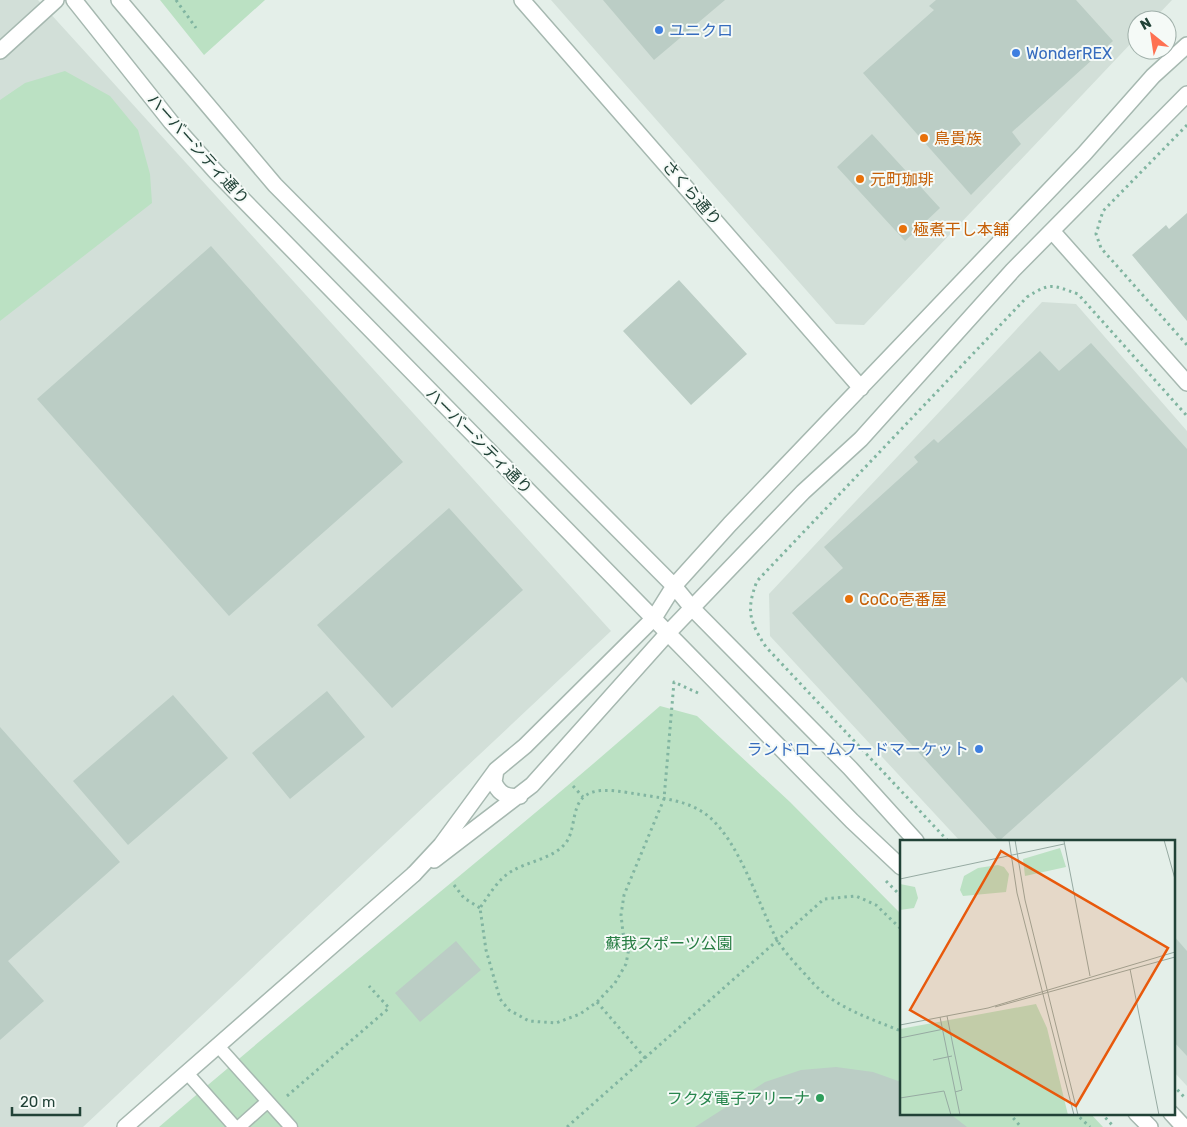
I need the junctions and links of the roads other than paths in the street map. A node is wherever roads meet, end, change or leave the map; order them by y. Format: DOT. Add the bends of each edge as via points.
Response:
graph roads {
  1 [pos="56,0"];
  2 [pos="74,0"];
  3 [pos="119,0"];
  4 [pos="522,0"];
  5 [pos="1187,46"];
  6 [pos="0,51"];
  7 [pos="1187,94"];
  8 [pos="1052,231"];
  9 [pos="1187,383"];
  10 [pos="861,388"];
  11 [pos="674,586"];
  12 [pos="692,608"];
  13 [pos="654,618"];
  14 [pos="667,634"];
  15 [pos="496,770"];
  16 [pos="520,796"];
  17 [pos="915,840"];
  18 [pos="900,866"];
  19 [pos="414,874"];
  20 [pos="218,1046"];
  21 [pos="187,1072"];
  22 [pos="270,1105"];
  23 [pos="1137,1114"];
  24 [pos="1172,1114"];
  25 [pos="125,1127"];
  26 [pos="235,1127"];
  27 [pos="239,1127"];
  28 [pos="291,1127"];
  29 [pos="1150,1127"];
  30 [pos="1184,1127"];
  1 -- 6 [label="street"];
  2 -- 13 [label="street, ハーバーシティ通り" via="216,172"];
  3 -- 11 [label="street, ハーバーシティ通り" via="275,185"];
  4 -- 10 [label="street, さくら通り"];
  5 -- 10 [label="street" via="1153,76 1084,154"];
  7 -- 8 [label="street"];
  8 -- 9 [label="street"];
  8 -- 12 [label="street" via="861,439 803,492"];
  10 -- 11 [label="street"];
  11 -- 12 [label="street, ハーバーシティ通り"];
  11 -- 13 [label="street"];
  12 -- 14 [label="street"];
  12 -- 17 [label="street, ハーバーシティ通り" via="850,768"];
  13 -- 14 [label="street, ハーバーシティ通り"];
  13 -- 15 [label="street" via="525,746"];
  14 -- 16 [label="street"];
  14 -- 18 [label="street, ハーバーシティ通り"];
  15 -- 16 [label="street" via="494,782 500,792 512,797"];
  15 -- 19 [label="street" via="441,845"];
  16 -- 19 [label="street"];
  19 -- 20 [label="street"];
  20 -- 21 [label="street"];
  20 -- 22 [label="lane"];
  21 -- 25 [label="street"];
  21 -- 26 [label="lane"];
  22 -- 27 [label="lane"];
  22 -- 28 [label="lane"];
  23 -- 29 [label="street"];
  24 -- 30 [label="street"];
}
